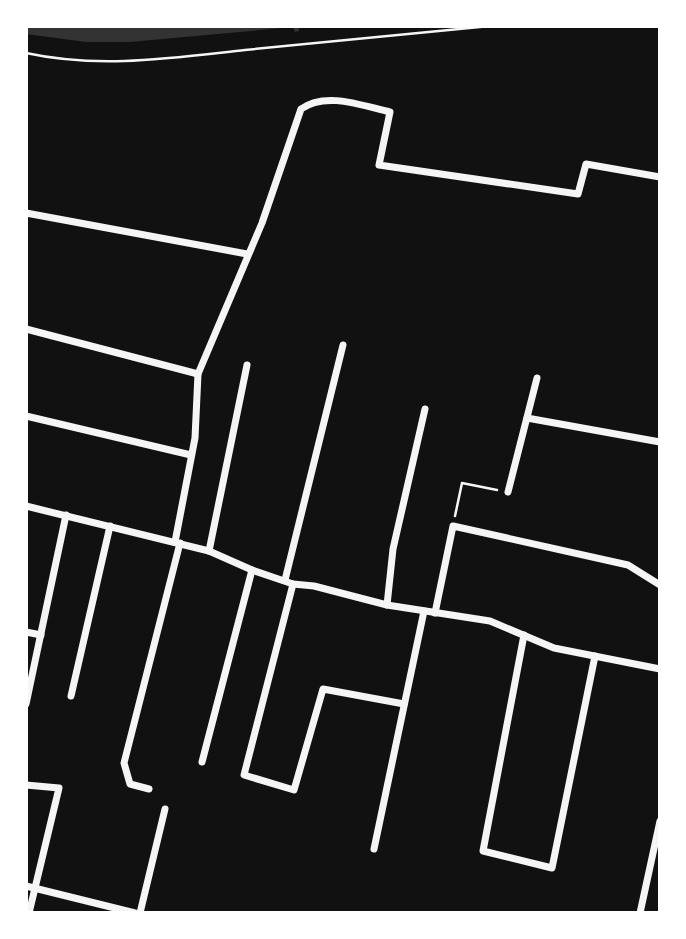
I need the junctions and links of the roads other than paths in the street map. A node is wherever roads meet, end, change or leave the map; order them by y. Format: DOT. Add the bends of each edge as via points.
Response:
graph roads {
  1 [pos="660,177"];
  2 [pos="26,213"];
  3 [pos="247,254"];
  4 [pos="26,330"];
  5 [pos="343,345"];
  6 [pos="247,365"];
  7 [pos="198,374"];
  8 [pos="537,378"];
  9 [pos="425,409"];
  10 [pos="26,416"];
  11 [pos="527,418"];
  12 [pos="660,442"];
  13 [pos="191,455"];
  14 [pos="508,492"];
  15 [pos="26,506"];
  16 [pos="66,515"];
  17 [pos="110,526"];
  18 [pos="177,542"];
  19 [pos="209,551"];
  20 [pos="252,570"];
  21 [pos="285,580"];
  22 [pos="293,584"];
  23 [pos="660,585"];
  24 [pos="387,605"];
  25 [pos="424,611"];
  26 [pos="435,613"];
  27 [pos="26,632"];
  28 [pos="41,635"];
  29 [pos="524,635"];
  30 [pos="595,656"];
  31 [pos="660,669"];
  32 [pos="71,696"];
  33 [pos="26,704"];
  34 [pos="404,704"];
  35 [pos="202,762"];
  36 [pos="26,785"];
  37 [pos="149,789"];
  38 [pos="165,809"];
  39 [pos="660,821"];
  40 [pos="374,849"];
  41 [pos="31,887"];
  42 [pos="29,913"];
  43 [pos="138,913"];
  44 [pos="640,913"];
  1 -- 3 [label="street" via="586,164 578,194 379,165 390,112 350,102 314,102 297,117"];
  2 -- 3 [label="street"];
  3 -- 7 [label="street"];
  4 -- 7 [label="street"];
  5 -- 21 [label="street"];
  6 -- 19 [label="street"];
  7 -- 13 [label="street"];
  8 -- 11 [label="street"];
  9 -- 24 [label="street" via="393,549"];
  10 -- 13 [label="street"];
  11 -- 12 [label="street"];
  11 -- 14 [label="street"];
  13 -- 18 [label="street"];
  15 -- 16 [label="street"];
  16 -- 17 [label="street"];
  16 -- 28 [label="street"];
  17 -- 18 [label="street"];
  17 -- 32 [label="street"];
  18 -- 19 [label="street"];
  18 -- 37 [label="street" via="124,763 130,784"];
  19 -- 20 [label="street"];
  20 -- 21 [label="street"];
  20 -- 35 [label="street"];
  21 -- 22 [label="street"];
  22 -- 24 [label="street"];
  22 -- 34 [label="street" via="244,775 294,790 323,689"];
  23 -- 26 [label="street" via="628,565 453,526"];
  24 -- 25 [label="street"];
  25 -- 26 [label="street"];
  25 -- 34 [label="street"];
  26 -- 29 [label="street" via="490,621"];
  27 -- 28 [label="street"];
  28 -- 33 [label="street"];
  29 -- 30 [label="street" via="554,648"];
  29 -- 30 [label="street" via="483,851 552,867"];
  30 -- 31 [label="street"];
  34 -- 40 [label="street"];
  36 -- 41 [label="street" via="60,788"];
  38 -- 43 [label="street"];
  39 -- 44 [label="street"];
  41 -- 42 [label="street"];
  41 -- 43 [label="street"];
}
